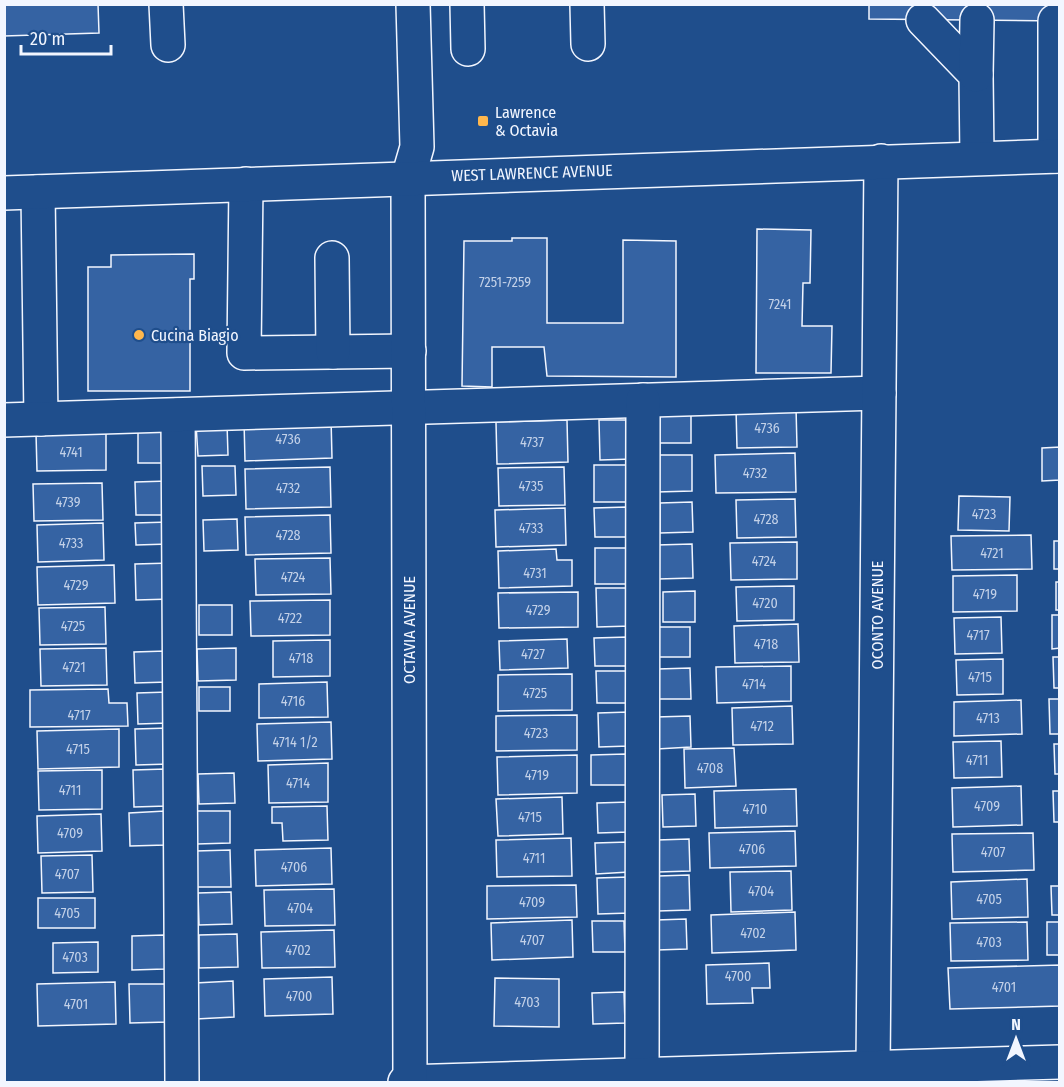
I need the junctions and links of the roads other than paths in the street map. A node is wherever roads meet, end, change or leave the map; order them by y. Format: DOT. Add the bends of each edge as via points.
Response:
graph roads {
  1 [pos="166,4"];
  2 [pos="413,4"];
  3 [pos="467,4"];
  4 [pos="483,4"];
  5 [pos="587,4"];
  6 [pos="923,20"];
  7 [pos="977,20"];
  8 [pos="1055,21"];
  9 [pos="588,44"];
  10 [pos="168,45"];
  11 [pos="976,75"];
  12 [pos="1057,156"];
  13 [pos="977,158"];
  14 [pos="881,161"];
  15 [pos="408,178"];
  16 [pos="246,184"];
  17 [pos="39,192"];
  18 [pos="4,193"];
  19 [pos="332,258"];
  20 [pos="408,351"];
  21 [pos="333,352"];
  22 [pos="879,393"];
  23 [pos="643,400"];
  24 [pos="408,408"];
  25 [pos="178,414"];
  26 [pos="41,418"];
  27 [pos="4,420"];
  28 [pos="1059,1062"];
  29 [pos="873,1068"];
  30 [pos="642,1075"];
  31 [pos="410,1082"];
  32 [pos="182,1083"];
  33 [pos="405,1083"];
  1 -- 10 [label="street"];
  2 -- 15 [label="street, OCTAVIA AVENUE" via="417,147"];
  3 -- 4 [label="street" via="476,48"];
  5 -- 9 [label="street"];
  6 -- 11 [label="street"];
  7 -- 11 [label="street"];
  8 -- 12 [label="street"];
  11 -- 13 [label="street"];
  12 -- 13 [label="street, WEST LAWRENCE AVENUE"];
  13 -- 14 [label="street, WEST LAWRENCE AVENUE"];
  14 -- 15 [label="street, WEST LAWRENCE AVENUE"];
  14 -- 22 [label="street, OCONTO AVENUE"];
  15 -- 16 [label="street, WEST LAWRENCE AVENUE"];
  15 -- 20 [label="street, OCTAVIA AVENUE"];
  16 -- 17 [label="street, WEST LAWRENCE AVENUE"];
  16 -- 21 [label="street" via="244,353"];
  17 -- 18 [label="street, WEST LAWRENCE AVENUE"];
  17 -- 26 [label="street"];
  19 -- 21 [label="street"];
  20 -- 21 [label="street"];
  20 -- 24 [label="street, OCTAVIA AVENUE"];
  22 -- 23 [label="street"];
  22 -- 29 [label="street, OCONTO AVENUE"];
  23 -- 24 [label="street"];
  23 -- 30 [label="street"];
  24 -- 25 [label="street"];
  24 -- 31 [label="street, OCTAVIA AVENUE"];
  25 -- 26 [label="street"];
  25 -- 32 [label="street"];
  26 -- 27 [label="street"];
  28 -- 29 [label="street"];
  29 -- 30 [label="street"];
  30 -- 31 [label="street"];
  31 -- 33 [label="street"];
}
